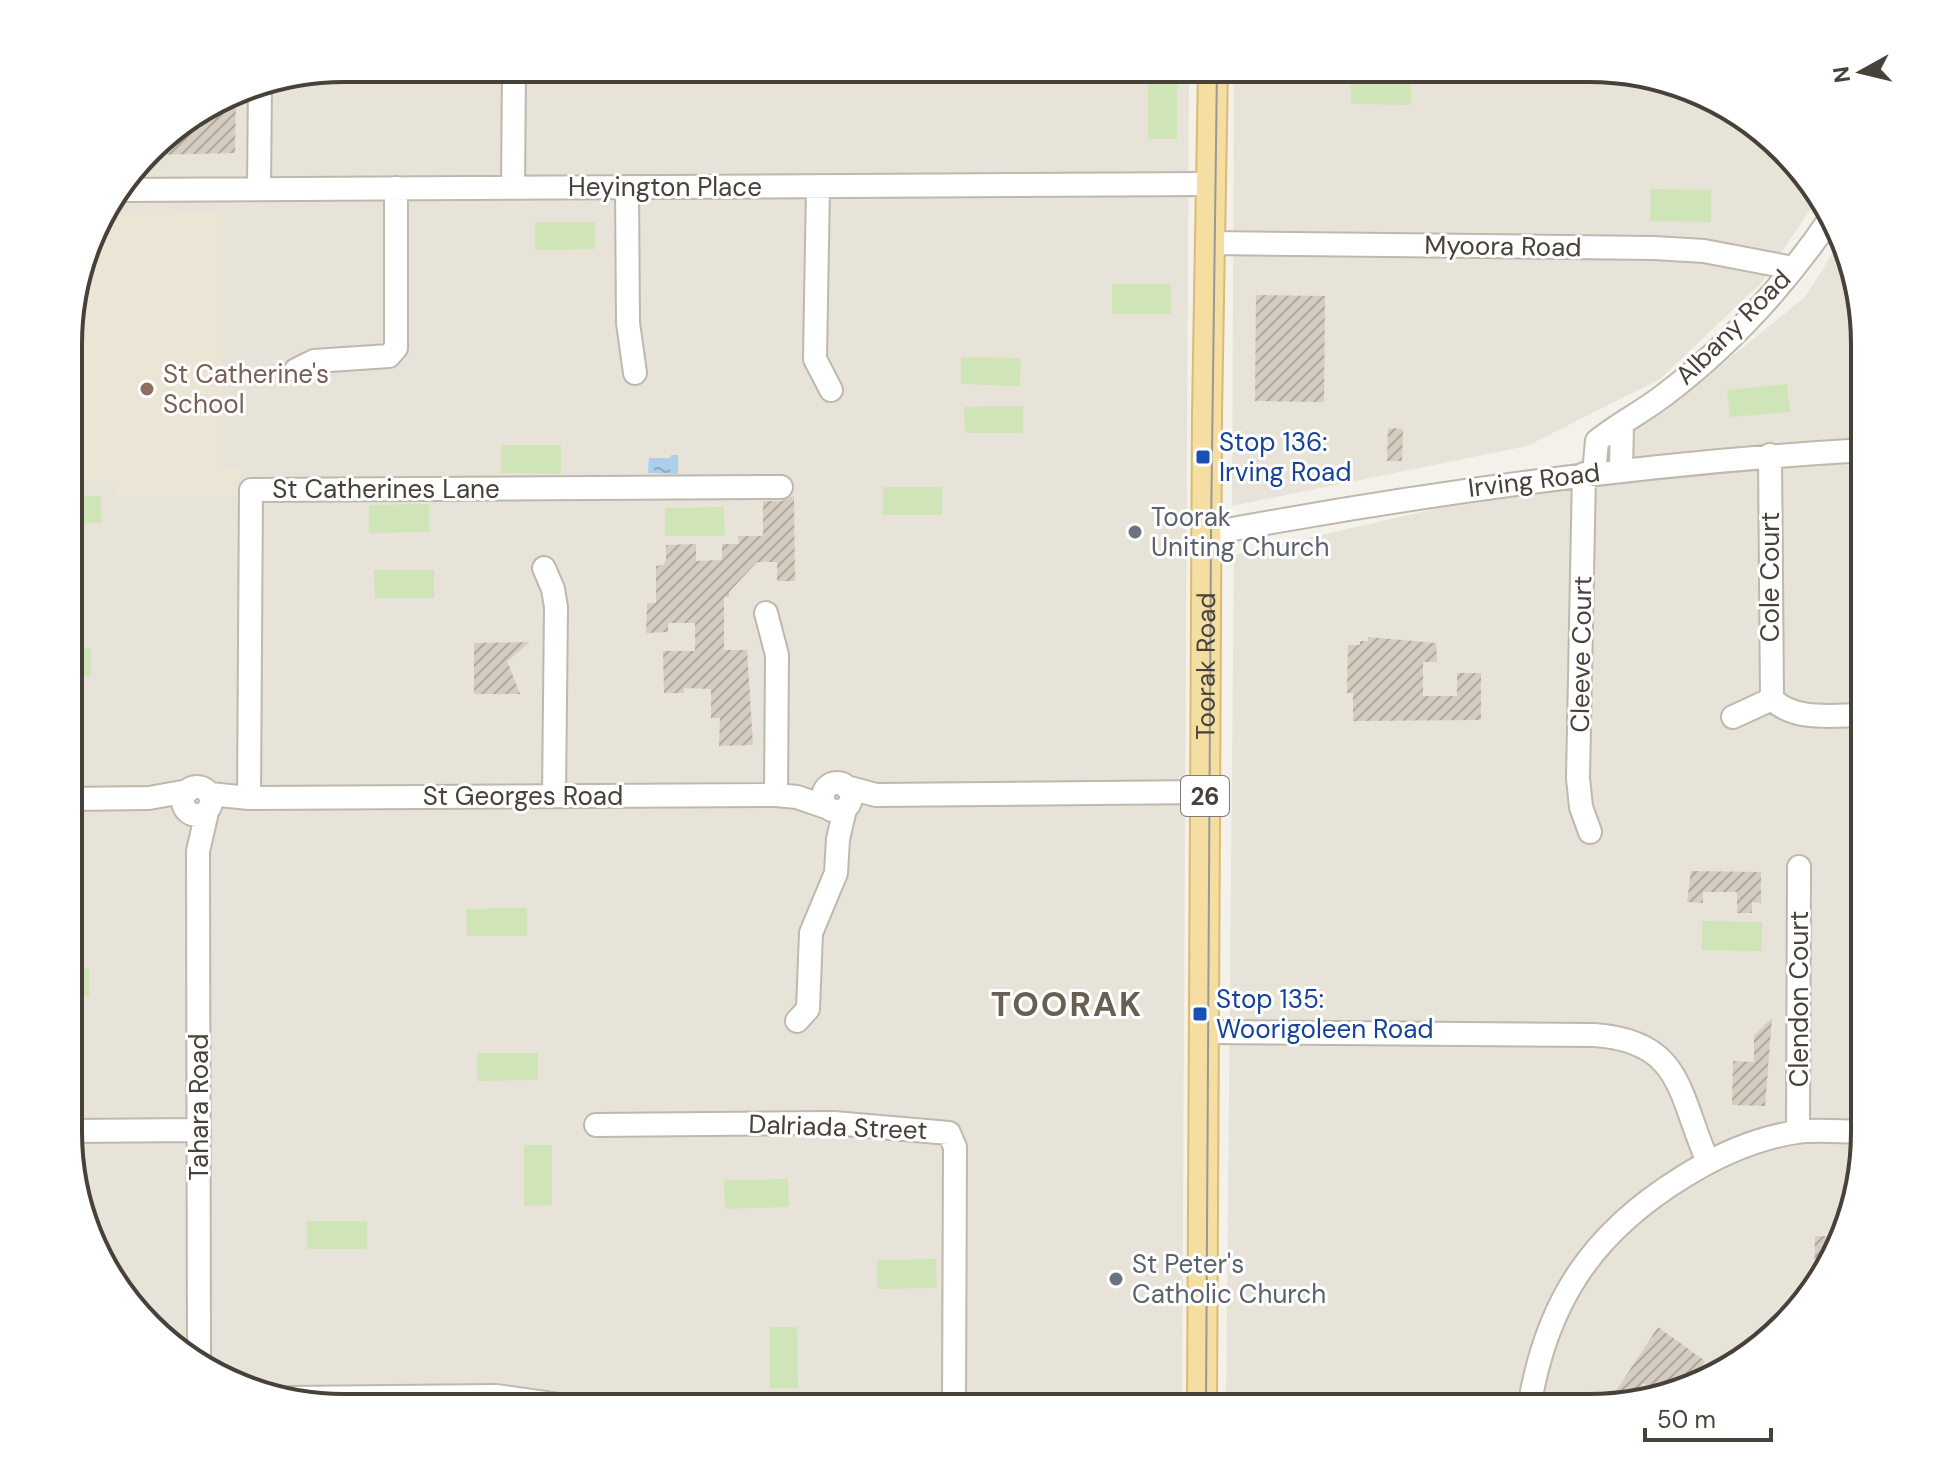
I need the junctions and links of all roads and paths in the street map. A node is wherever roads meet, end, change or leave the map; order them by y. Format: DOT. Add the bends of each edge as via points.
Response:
graph roads {
  1 [pos="514,82"];
  2 [pos="1213,83"];
  3 [pos="260,96"];
  4 [pos="1212,184"];
  5 [pos="818,186"];
  6 [pos="513,187"];
  7 [pos="627,187"];
  8 [pos="396,188"];
  9 [pos="259,189"];
  10 [pos="133,190"];
  11 [pos="1823,228"];
  12 [pos="1210,243"];
  13 [pos="1793,268"];
  14 [pos="296,370"];
  15 [pos="635,373"];
  16 [pos="831,390"];
  17 [pos="1622,425"];
  18 [pos="1851,451"];
  19 [pos="1770,455"];
  20 [pos="1621,469"];
  21 [pos="1589,473"];
  22 [pos="781,487"];
  23 [pos="1206,534"];
  24 [pos="544,568"];
  25 [pos="766,613"];
  26 [pos="1772,699"];
  27 [pos="1851,715"];
  28 [pos="1733,717"];
  29 [pos="1205,792"];
  30 [pos="554,796"];
  31 [pos="787,796"];
  32 [pos="249,798"];
  33 [pos="83,799"];
  34 [pos="837,801"];
  35 [pos="198,805"];
  36 [pos="1590,832"];
  37 [pos="1799,867"];
  38 [pos="797,1021"];
  39 [pos="1204,1032"];
  40 [pos="596,1125"];
  41 [pos="199,1130"];
  42 [pos="83,1131"];
  43 [pos="1798,1132"];
  44 [pos="1850,1132"];
  45 [pos="1708,1162"];
  46 [pos="199,1350"];
  47 [pos="954,1393"];
  48 [pos="1202,1394"];
  49 [pos="1532,1394"];
  1 -- 6 [label="street"];
  2 -- 4 [label="main road, Toorak Road / 26"];
  3 -- 9 [label="street"];
  4 -- 5 [label="street, Heyington Place"];
  4 -- 12 [label="main road, Toorak Road / 26"];
  5 -- 7 [label="street, Heyington Place"];
  5 -- 16 [label="street" via="815,359"];
  6 -- 7 [label="street, Heyington Place"];
  6 -- 8 [label="street, Heyington Place"];
  7 -- 15 [label="street" via="628,323"];
  8 -- 9 [label="street, Heyington Place"];
  8 -- 14 [label="street" via="398,359 314,361"];
  9 -- 10 [label="street, Heyington Place"];
  11 -- 13 [label="street, Albany Road"];
  12 -- 13 [label="street, Myoora Road" via="1654,248 1704,251"];
  12 -- 23 [label="main road, Toorak Road / 26"];
  13 -- 17 [label="street, Albany Road" via="1728,340"];
  17 -- 20 [label="street"];
  17 -- 21 [label="street, Albany Road" via="1597,441"];
  18 -- 19 [label="street, Irving Road"];
  19 -- 20 [label="street, Irving Road"];
  19 -- 26 [label="street, Cole Court"];
  20 -- 21 [label="street, Irving Road"];
  21 -- 23 [label="street, Irving Road" via="1375,503"];
  21 -- 36 [label="street, Cleeve Court" via="1578,778"];
  22 -- 32 [label="street, St Catherines Lane" via="251,490"];
  23 -- 29 [label="main road, Toorak Road / 26"];
  24 -- 30 [label="street" via="556,607"];
  25 -- 31 [label="street" via="777,655"];
  26 -- 27 [label="street" via="1800,715"];
  26 -- 28 [label="street"];
  29 -- 34 [label="street, St Georges Road" via="876,795"];
  29 -- 39 [label="main road, Toorak Road / 26"];
  30 -- 31 [label="street, St Georges Road"];
  30 -- 32 [label="street, St Georges Road"];
  31 -- 34 [label="street, St Georges Road"];
  32 -- 35 [label="street, St Georges Road"];
  33 -- 35 [label="street, St Georges Road" via="149,798"];
  34 -- 38 [label="street" via="836,873 811,933 808,1009"];
  35 -- 41 [label="street, Tahara Road"];
  37 -- 43 [label="street, Clendon Court"];
  39 -- 45 [label="street" via="1594,1035 1636,1041 1654,1052 1677,1081"];
  39 -- 48 [label="main road, Toorak Road / 26"];
  40 -- 47 [label="street, Dalriada Street" via="847,1123 949,1133 955,1147"];
  41 -- 42 [label="street"];
  41 -- 46 [label="street, Tahara Road"];
  43 -- 44 [label="street"];
  43 -- 45 [label="street"];
  45 -- 49 [label="street" via="1602,1239 1579,1270 1541,1350"];
}
